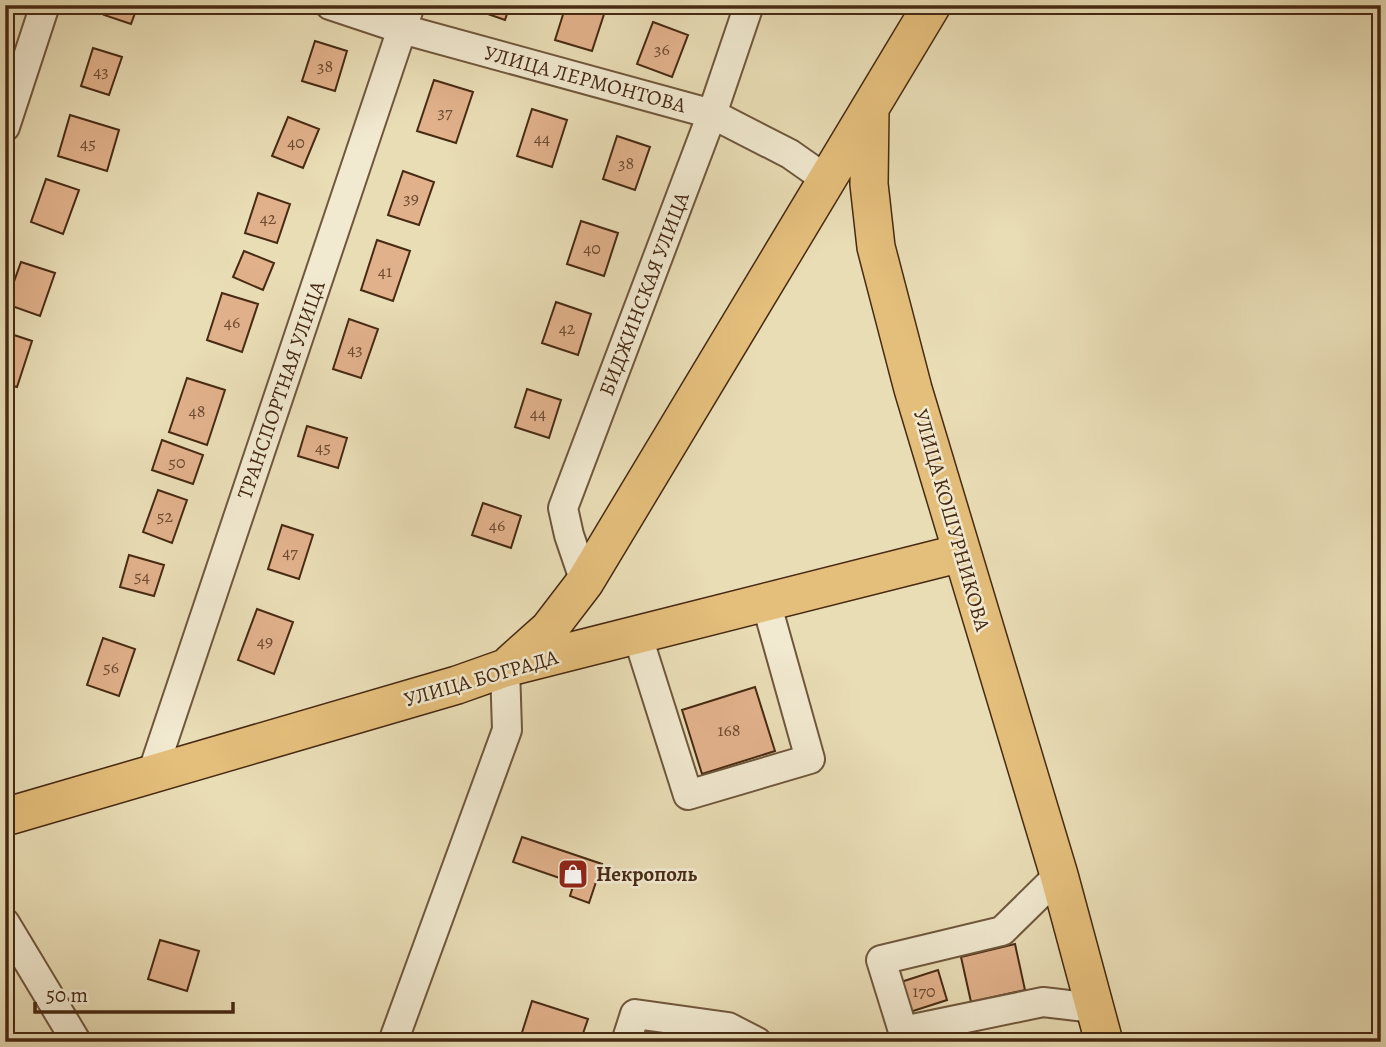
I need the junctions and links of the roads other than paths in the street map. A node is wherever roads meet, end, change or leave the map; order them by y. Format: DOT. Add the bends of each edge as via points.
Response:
graph roads {
  1 [pos="46,5"];
  2 [pos="331,5"];
  3 [pos="749,5"];
  4 [pos="932,5"];
  5 [pos="406,17"];
  6 [pos="870,110"];
  7 [pos="712,114"];
  8 [pos="5,127"];
  9 [pos="827,180"];
  10 [pos="961,553"];
  11 [pos="585,582"];
  12 [pos="766,602"];
  13 [pos="637,634"];
  14 [pos="505,668"];
  15 [pos="152,774"];
  16 [pos="5,817"];
  17 [pos="1059,875"];
  18 [pos="5,923"];
  19 [pos="1099,1025"];
  20 [pos="76,1041"];
  21 [pos="393,1042"];
  22 [pos="626,1042"];
  23 [pos="757,1042"];
  1 -- 8 [label="street"];
  2 -- 5 [label="street, УЛИЦА ЛЕРМОНТОВА"];
  3 -- 7 [label="street, БИДЖИНСКАЯ УЛИЦА"];
  4 -- 6 [label="main road, УЛИЦА КОШУРНИКОВА"];
  5 -- 7 [label="street, УЛИЦА ЛЕРМОНТОВА"];
  5 -- 15 [label="street, ТРАНСПОРТНАЯ УЛИЦА"];
  6 -- 9 [label="main road"];
  6 -- 10 [label="main road, УЛИЦА КОШУРНИКОВА" via="869,184 876,247"];
  7 -- 9 [label="street, УЛИЦА ЛЕРМОНТОВА" via="790,154"];
  7 -- 11 [label="street, БИДЖИНСКАЯ УЛИЦА" via="563,508"];
  9 -- 11 [label="main road"];
  10 -- 12 [label="main road, УЛИЦА БОГРАДА"];
  10 -- 17 [label="main road, УЛИЦА КОШУРНИКОВА"];
  11 -- 14 [label="main road" via="549,629"];
  12 -- 13 [label="main road, УЛИЦА БОГРАДА"];
  12 -- 13 [label="street" via="810,759 688,795"];
  13 -- 14 [label="main road, УЛИЦА БОГРАДА"];
  14 -- 15 [label="main road, УЛИЦА БОГРАДА"];
  14 -- 21 [label="street" via="507,730"];
  15 -- 16 [label="main road, УЛИЦА БОГРАДА"];
  17 -- 19 [label="main road, УЛИЦА КОШУРНИКОВА"];
  17 -- 19 [label="street" via="1002,931 881,960 903,1031 1042,1002"];
  18 -- 20 [label="street"];
  22 -- 23 [label="street" via="635,1014 728,1027"];
}
